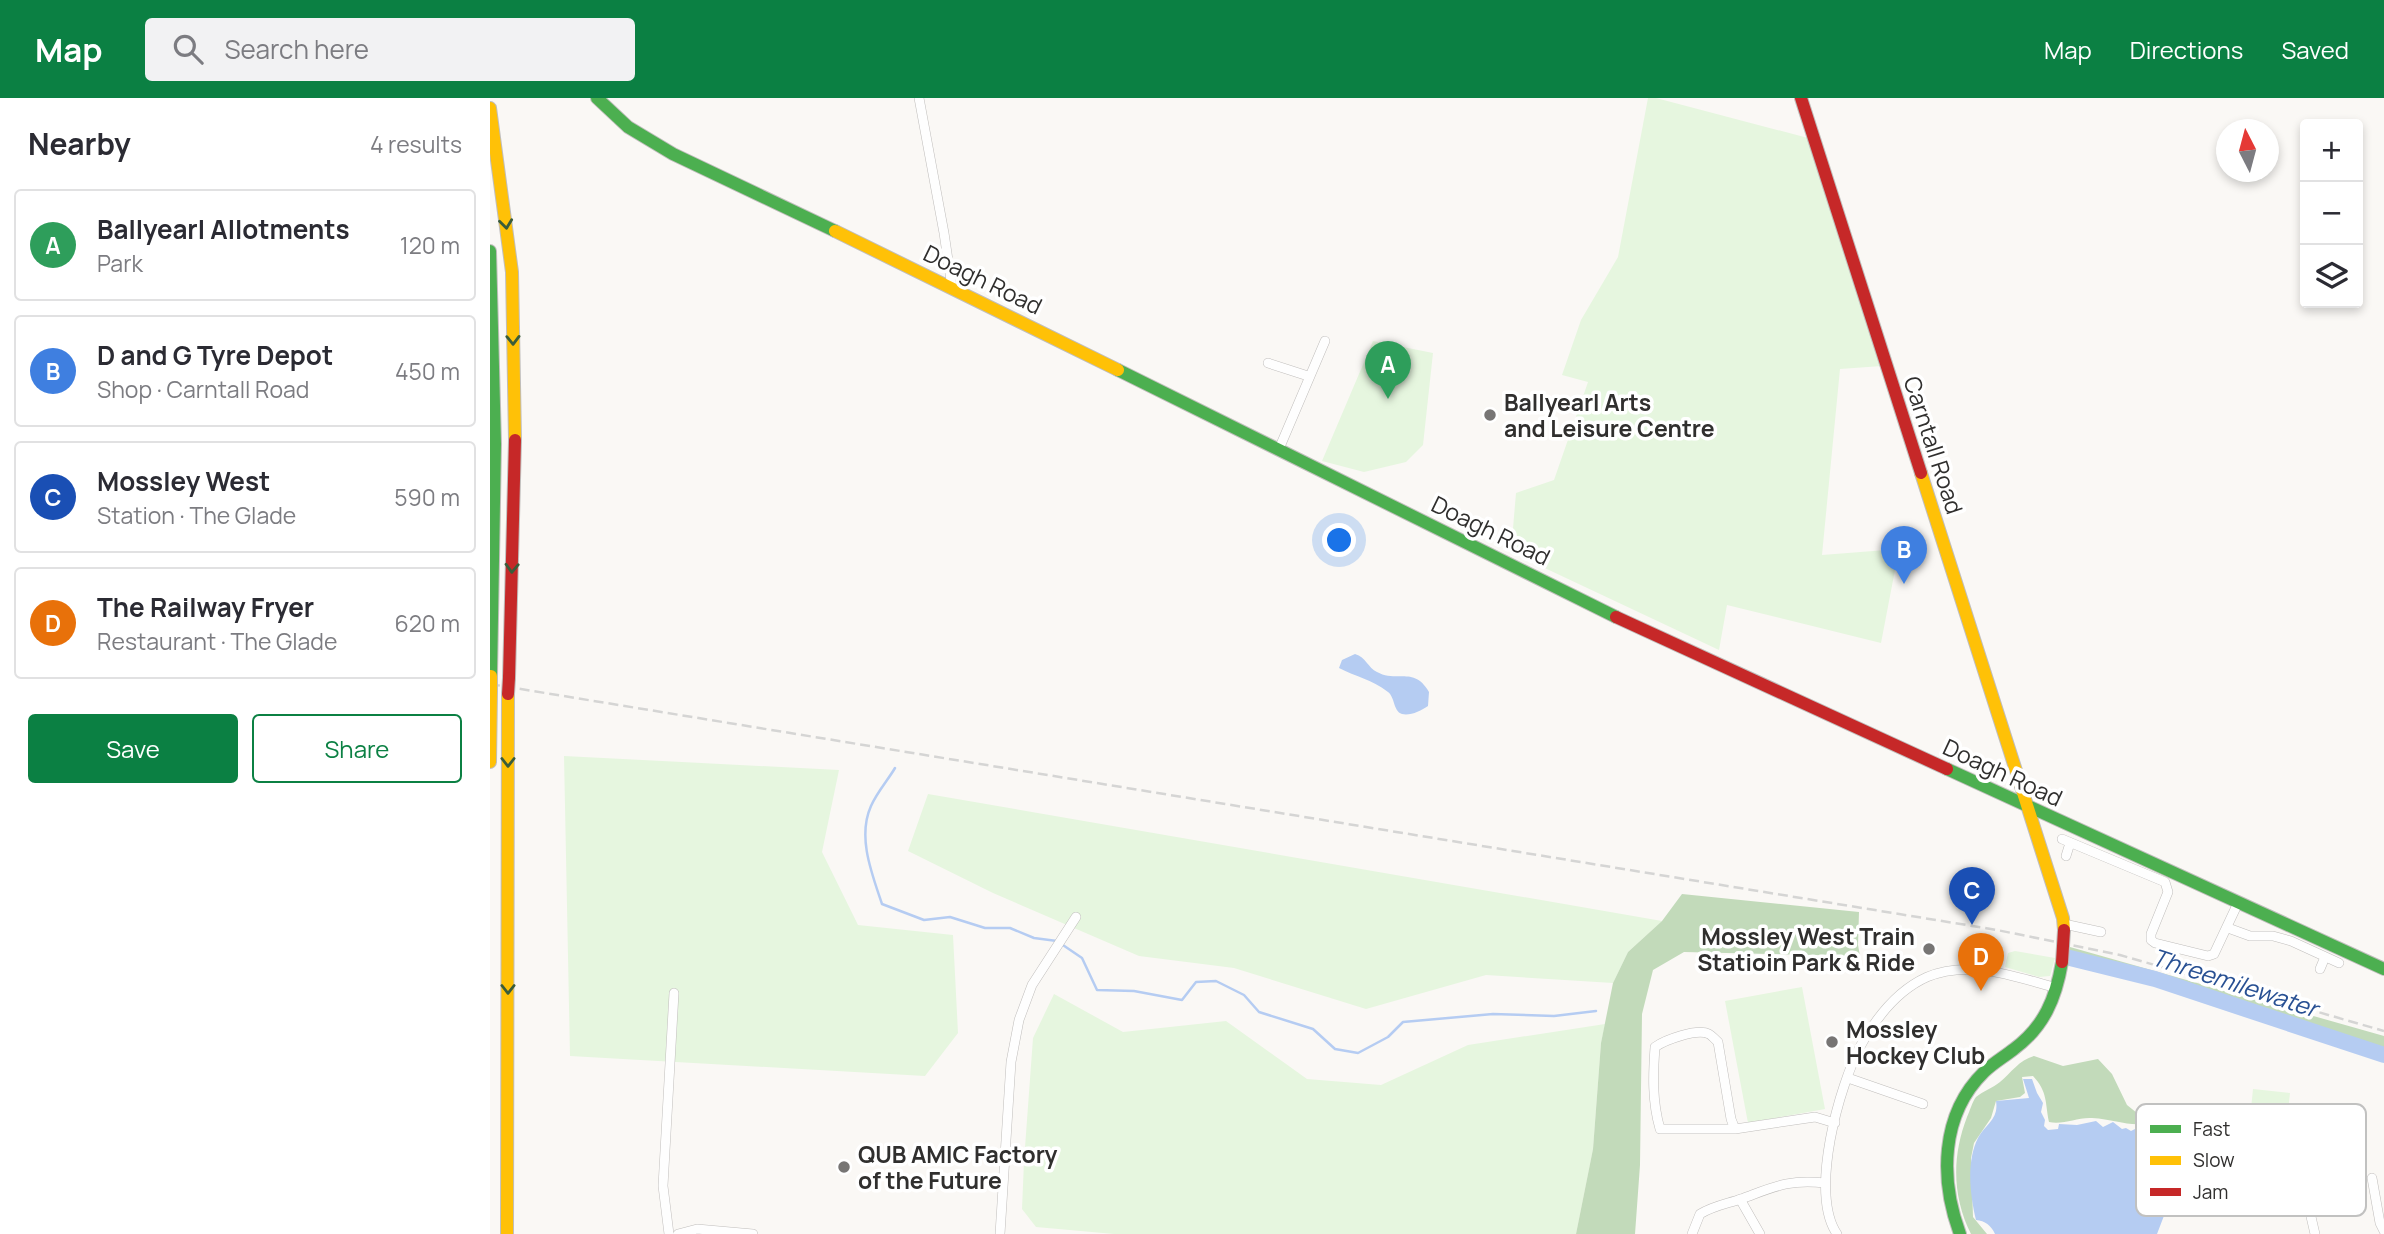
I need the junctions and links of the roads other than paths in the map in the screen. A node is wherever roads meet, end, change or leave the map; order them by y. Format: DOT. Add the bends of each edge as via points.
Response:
graph roads {
  1 [pos="597,98"];
  2 [pos="919,98"];
  3 [pos="1801,98"];
  4 [pos="490,108"];
  5 [pos="490,251"];
  6 [pos="952,287"];
  7 [pos="1325,341"];
  8 [pos="1268,363"];
  9 [pos="1308,376"];
  10 [pos="1279,449"];
  11 [pos="492,676"];
  12 [pos="491,691"];
  13 [pos="490,762"];
  14 [pos="2026,805"];
  15 [pos="2066,856"];
  16 [pos="2238,904"];
  17 [pos="1076,917"];
  18 [pos="2064,927"];
  19 [pos="2228,928"];
  20 [pos="2101,932"];
  21 [pos="2325,957"];
  22 [pos="2339,963"];
  23 [pos="2320,970"];
  24 [pos="2384,970"];
  25 [pos="2057,988"];
  26 [pos="674,993"];
  27 [pos="1848,1078"];
  28 [pos="1923,1104"];
  29 [pos="1835,1123"];
  30 [pos="1735,1129"];
  31 [pos="2372,1178"];
  32 [pos="1825,1183"];
  33 [pos="1740,1199"];
  34 [pos="2311,1216"];
  35 [pos="2384,1231"];
  36 [pos="507,1234"];
  37 [pos="669,1234"];
  38 [pos="678,1234"];
  39 [pos="753,1234"];
  40 [pos="999,1234"];
  41 [pos="1692,1234"];
  42 [pos="1760,1234"];
  43 [pos="1838,1234"];
  44 [pos="1960,1234"];
  45 [pos="2315,1234"];
  1 -- 6 [label="main road, Doagh Road" via="628,127 673,154"];
  2 -- 6 [label="street"];
  3 -- 14 [label="main road, Carntall Road"];
  4 -- 36 [label="main road, one-way, bridge" via="512,272 515,443 509,678"];
  5 -- 11 [label="main road" via="495,444"];
  6 -- 10 [label="main road, Doagh Road"];
  7 -- 9 [label="street"];
  8 -- 9 [label="street"];
  9 -- 10 [label="street"];
  10 -- 14 [label="main road, Doagh Road" via="1639,628"];
  11 -- 12 [label="main road, bridge"];
  12 -- 13 [label="main road"];
  14 -- 16 [label="main road, Doagh Road"];
  14 -- 18 [label="main road, Carntall Road"];
  15 -- 19 [label="street" via="2066,841 2165,883 2168,892 2151,934 2155,943 2208,956 2214,954"];
  16 -- 19 [label="street"];
  16 -- 24 [label="main road, Doagh Road"];
  17 -- 40 [label="street" via="1032,985 1019,1020 1011,1062"];
  18 -- 20 [label="street"];
  18 -- 25 [label="main road, bridge"];
  19 -- 21 [label="street" via="2291,941"];
  21 -- 22 [label="street"];
  21 -- 23 [label="street"];
  25 -- 27 [label="street" via="1971,969 1926,978 1887,1007 1860,1047"];
  25 -- 44 [label="main road" via="2040,1027 1979,1077 1956,1117 1945,1176 1948,1202"];
  26 -- 37 [label="street" via="663,1186"];
  27 -- 28 [label="street"];
  27 -- 29 [label="street"];
  29 -- 30 [label="street" via="1815,1117"];
  29 -- 32 [label="street"];
  30 -- 30 [label="street" via="1660,1129 1653,1085 1655,1047 1665,1040 1700,1033 1710,1034 1718,1042"];
  31 -- 35 [label="street"];
  32 -- 33 [label="street" via="1793,1182"];
  32 -- 43 [label="street" via="1830,1222"];
  33 -- 41 [label="street" via="1700,1214"];
  33 -- 42 [label="street"];
  34 -- 45 [label="street"];
  38 -- 39 [label="street" via="697,1229"];
}
